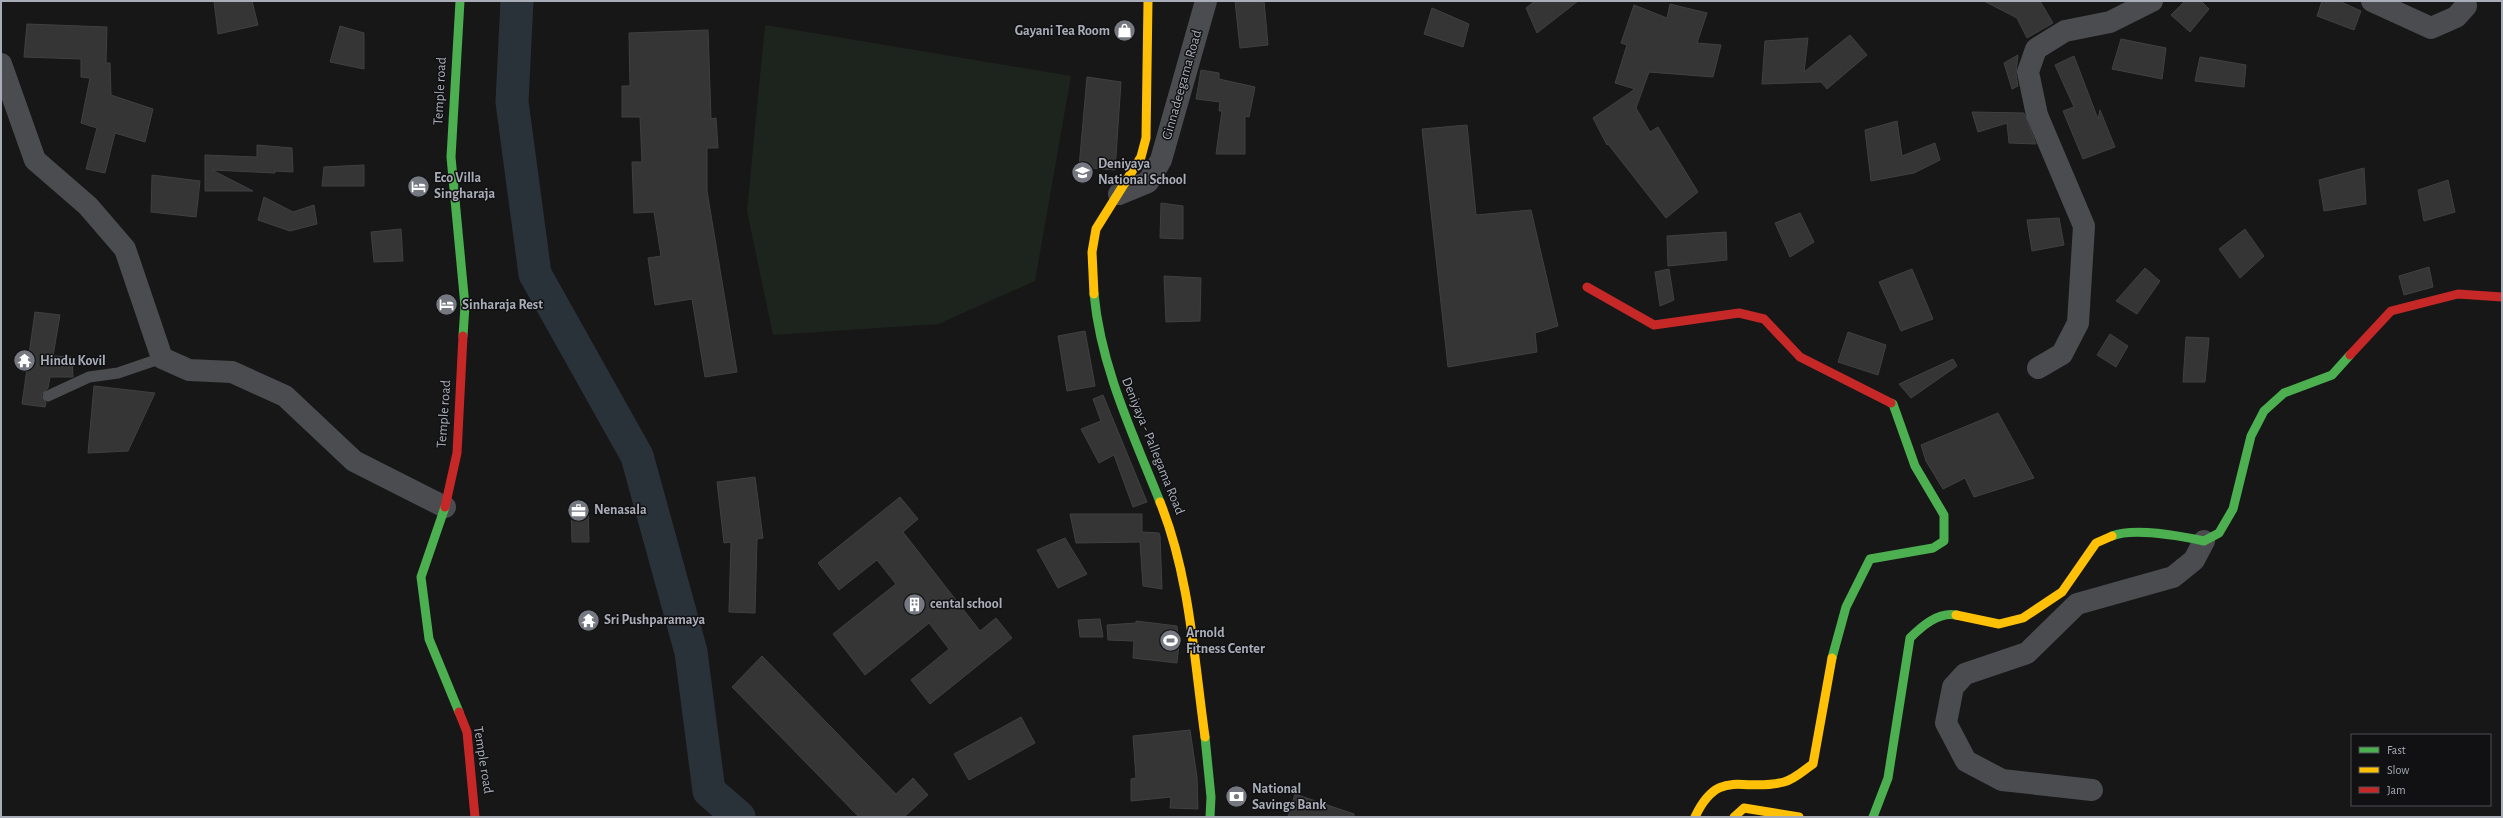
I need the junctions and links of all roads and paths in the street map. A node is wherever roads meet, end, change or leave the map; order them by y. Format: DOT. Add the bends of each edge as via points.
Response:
graph roads {
  1 [pos="460,1"];
  2 [pos="1148,1"];
  3 [pos="1206,1"];
  4 [pos="2152,1"];
  5 [pos="2372,1"];
  6 [pos="2465,1"];
  7 [pos="1,64"];
  8 [pos="1119,194"];
  9 [pos="1587,287"];
  10 [pos="2502,297"];
  11 [pos="162,358"];
  12 [pos="2038,368"];
  13 [pos="48,396"];
  14 [pos="444,507"];
  15 [pos="2204,541"];
  16 [pos="2092,790"];
  17 [pos="475,817"];
  18 [pos="1210,817"];
  19 [pos="1695,817"];
  20 [pos="1734,817"];
  21 [pos="1799,817"];
  22 [pos="1873,817"];
  1 -- 14 [label="street, Temple road" via="451,157 465,306 457,453"];
  2 -- 8 [label="street, Deniyaya - Pallegama Road" via="1146,138 1141,157"];
  3 -- 8 [label="street, Ginnadeegama Road" via="1160,160 1148,182"];
  4 -- 12 [label="street" via="2110,22 2065,31 2036,49 2028,72 2036,115 2084,226 2078,323 2062,354"];
  5 -- 6 [label="street" via="2431,28 2456,17 2466,6"];
  7 -- 11 [label="street" via="35,160 88,206 125,249"];
  8 -- 18 [label="street, Deniyaya - Pallegama Road" via="1096,229 1092,252 1100,338 1111,381 1172,532 1183,579 1208,762"];
  9 -- 19 [label="street" via="1654,325 1739,313 1764,319 1800,357 1893,404 1915,466 1944,515 1944,541 1933,548 1870,559 1855,582 1838,631 1814,764 1785,782 1721,785 1701,800"];
  10 -- 15 [label="street" via="2458,294 2391,312 2332,375 2284,393 2264,411 2251,436 2233,509 2219,533"];
  11 -- 13 [label="lane" via="118,374 89,378"];
  11 -- 14 [label="street" via="189,370 232,372 285,396 354,461"];
  14 -- 17 [label="street, Temple road" via="421,577 429,639 467,732"];
  15 -- 16 [label="street" via="2194,560 2173,577 2077,604 2027,653 1965,674 1953,687 1946,723 1966,761 2002,780"];
  15 -- 22 [label="street" via="2181,536 2122,532 2096,543 2062,592 2022,618 1999,624 1949,614 1926,623 1910,638 1888,778"];
  20 -- 21 [label="street" via="1744,808 1785,812"];
}
